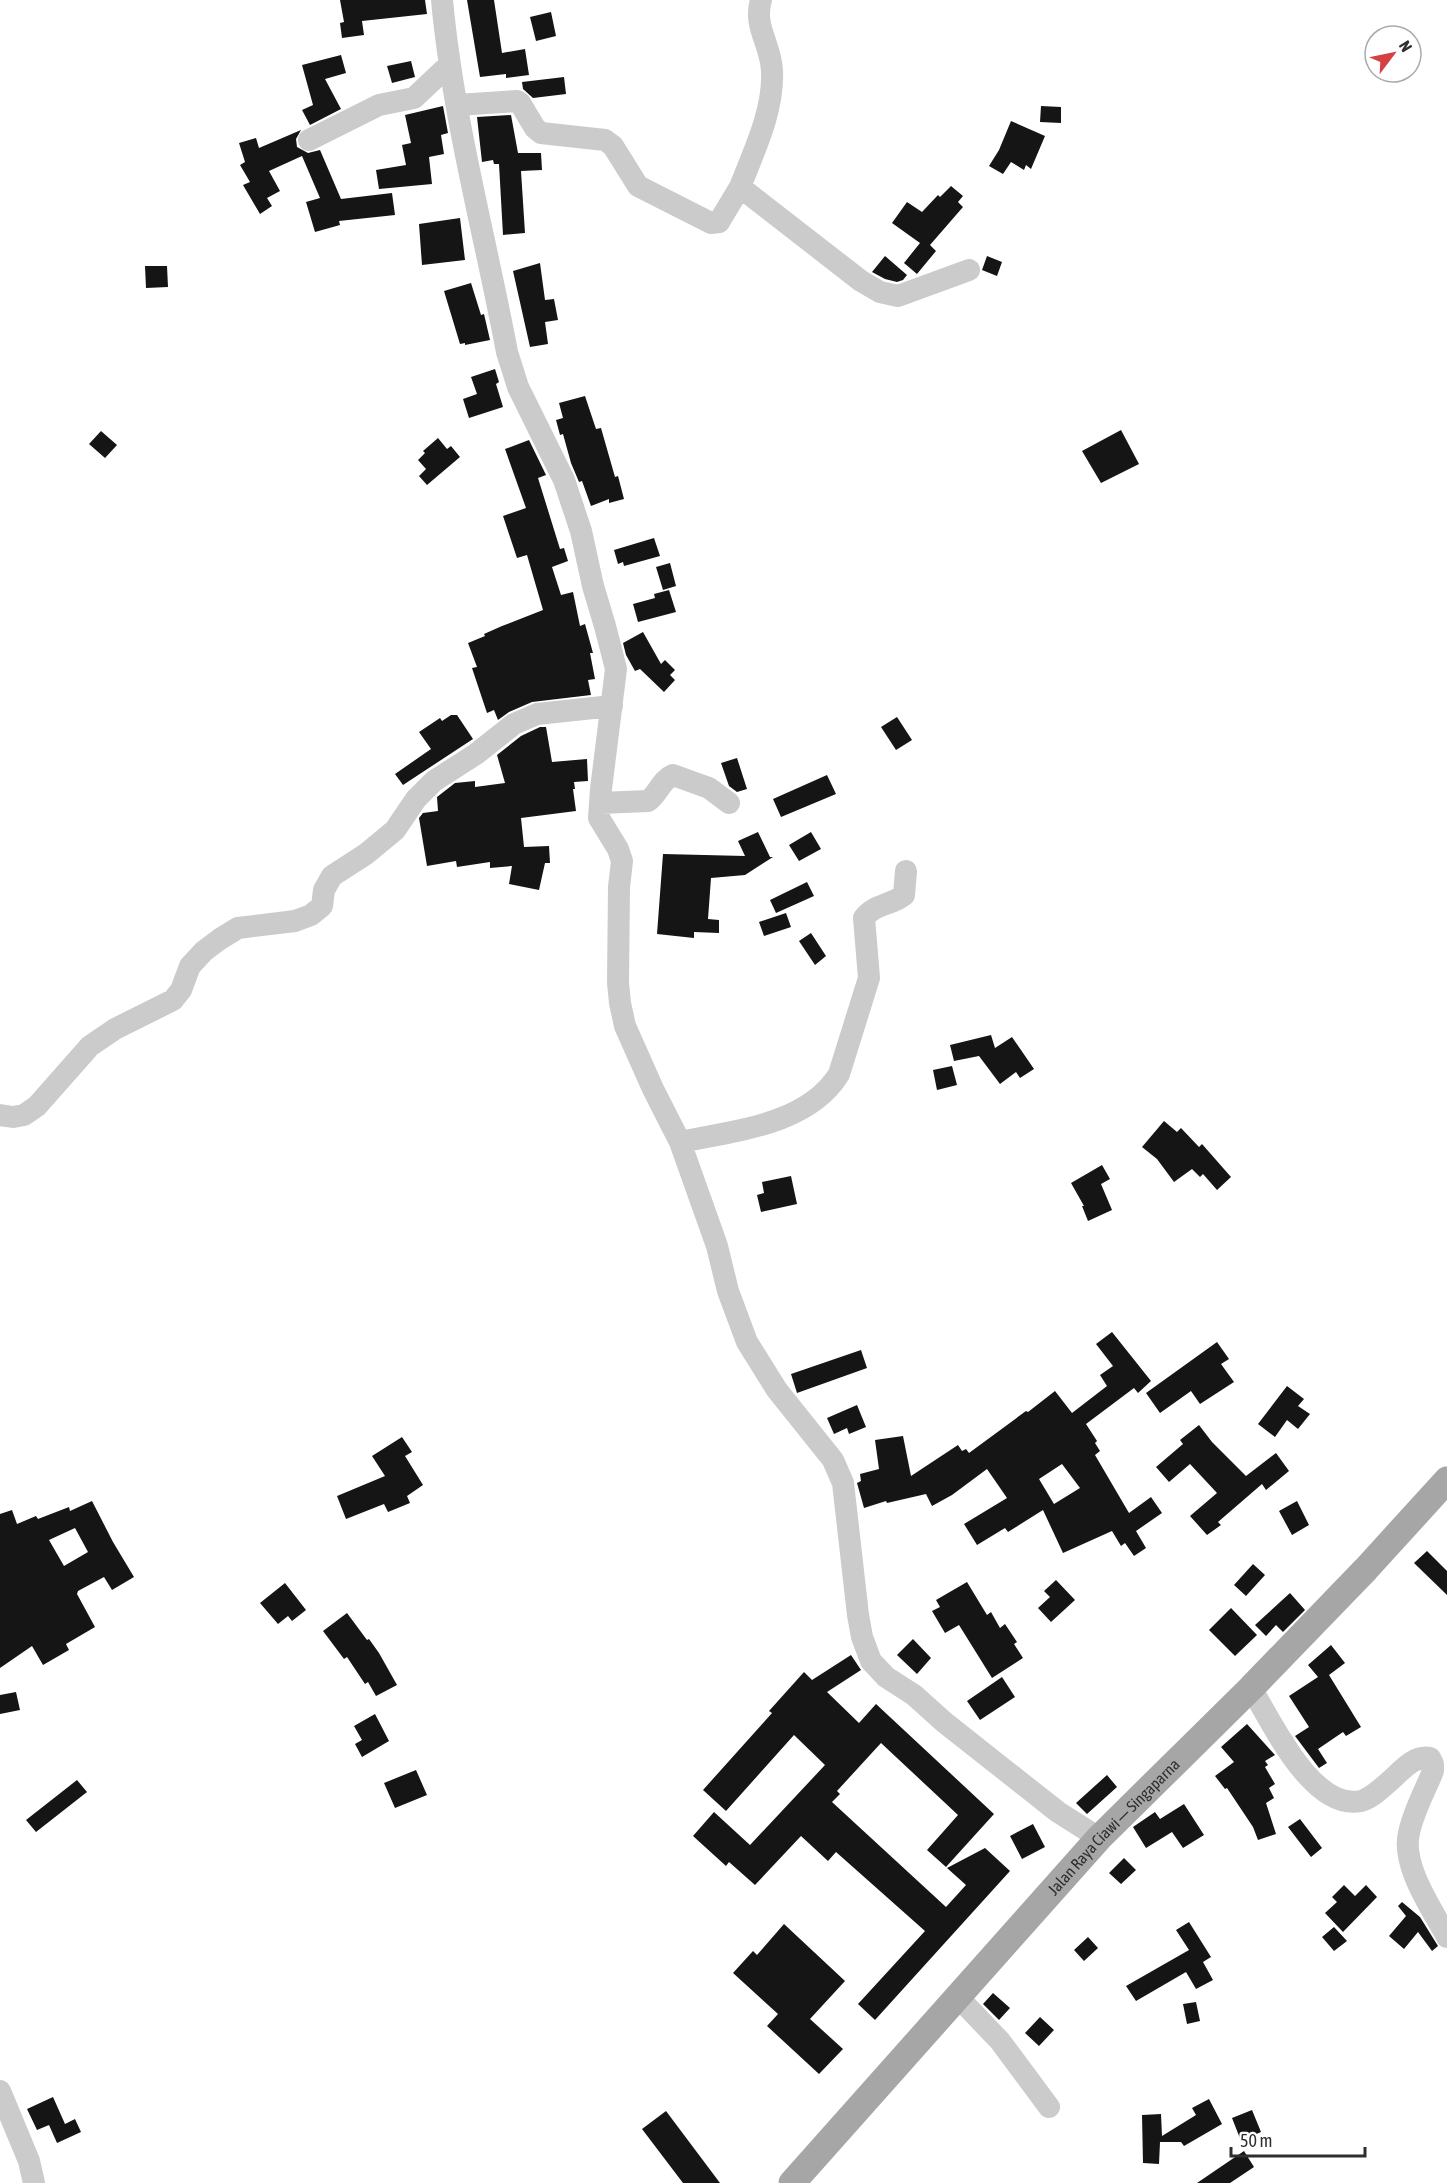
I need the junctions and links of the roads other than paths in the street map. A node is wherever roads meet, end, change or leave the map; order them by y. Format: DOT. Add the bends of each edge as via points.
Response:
graph roads {
  1 [pos="442,0"];
  2 [pos="761,0"];
  3 [pos="450,64"];
  4 [pos="457,105"];
  5 [pos="309,140"];
  6 [pos="741,187"];
  7 [pos="969,270"];
  8 [pos="612,706"];
  9 [pos="729,803"];
  10 [pos="600,804"];
  11 [pos="906,871"];
  12 [pos="0,1115"];
  13 [pos="680,1142"];
  14 [pos="1447,1480"];
  15 [pos="1251,1688"];
  16 [pos="1099,1838"];
  17 [pos="1447,1937"];
  18 [pos="958,1997"];
  19 [pos="0,2091"];
  20 [pos="1049,2107"];
  21 [pos="34,2183"];
  22 [pos="792,2183"];
  1 -- 3 [label="street"];
  2 -- 6 [label="street" via="757,16 771,58 772,86"];
  3 -- 4 [label="street"];
  3 -- 5 [label="street" via="414,98 379,105"];
  4 -- 6 [label="street" via="517,101 537,131 605,140 613,146 638,186 711,223 719,222"];
  4 -- 8 [label="street" via="507,352 518,387 564,480 580,531 616,669"];
  6 -- 7 [label="street" via="880,292 898,296"];
  8 -- 10 [label="street"];
  8 -- 12 [label="street" via="537,714 514,724 434,782 416,799 395,830 332,876 324,890 322,906 311,915 295,921 238,928 220,939 190,966 173,1000 90,1046 37,1106 24,1115"];
  9 -- 10 [label="street" via="709,788 673,775 648,801"];
  10 -- 13 [label="street" via="599,818 622,861 620,1003 637,1054"];
  11 -- 13 [label="street" via="904,895 864,918 869,978 834,1083 797,1111 735,1131"];
  13 -- 16 [label="street" via="747,1342 777,1390 833,1460 843,1483 858,1615 870,1661 1058,1812"];
  14 -- 15 [label="main road, Jalan Raya Ciawi — Singaparna"];
  15 -- 16 [label="main road, Jalan Raya Ciawi — Singaparna"];
  15 -- 17 [label="street" via="1298,1766 1319,1788 1341,1798 1363,1801 1417,1759 1430,1758 1433,1771 1409,1831 1407,1850 1411,1869"];
  16 -- 18 [label="main road, Jalan Raya Ciawi — Singaparna"];
  18 -- 20 [label="street" via="1000,2041"];
  18 -- 22 [label="main road, Jalan Raya Ciawi — Singaparna"];
  19 -- 21 [label="street"];
}
